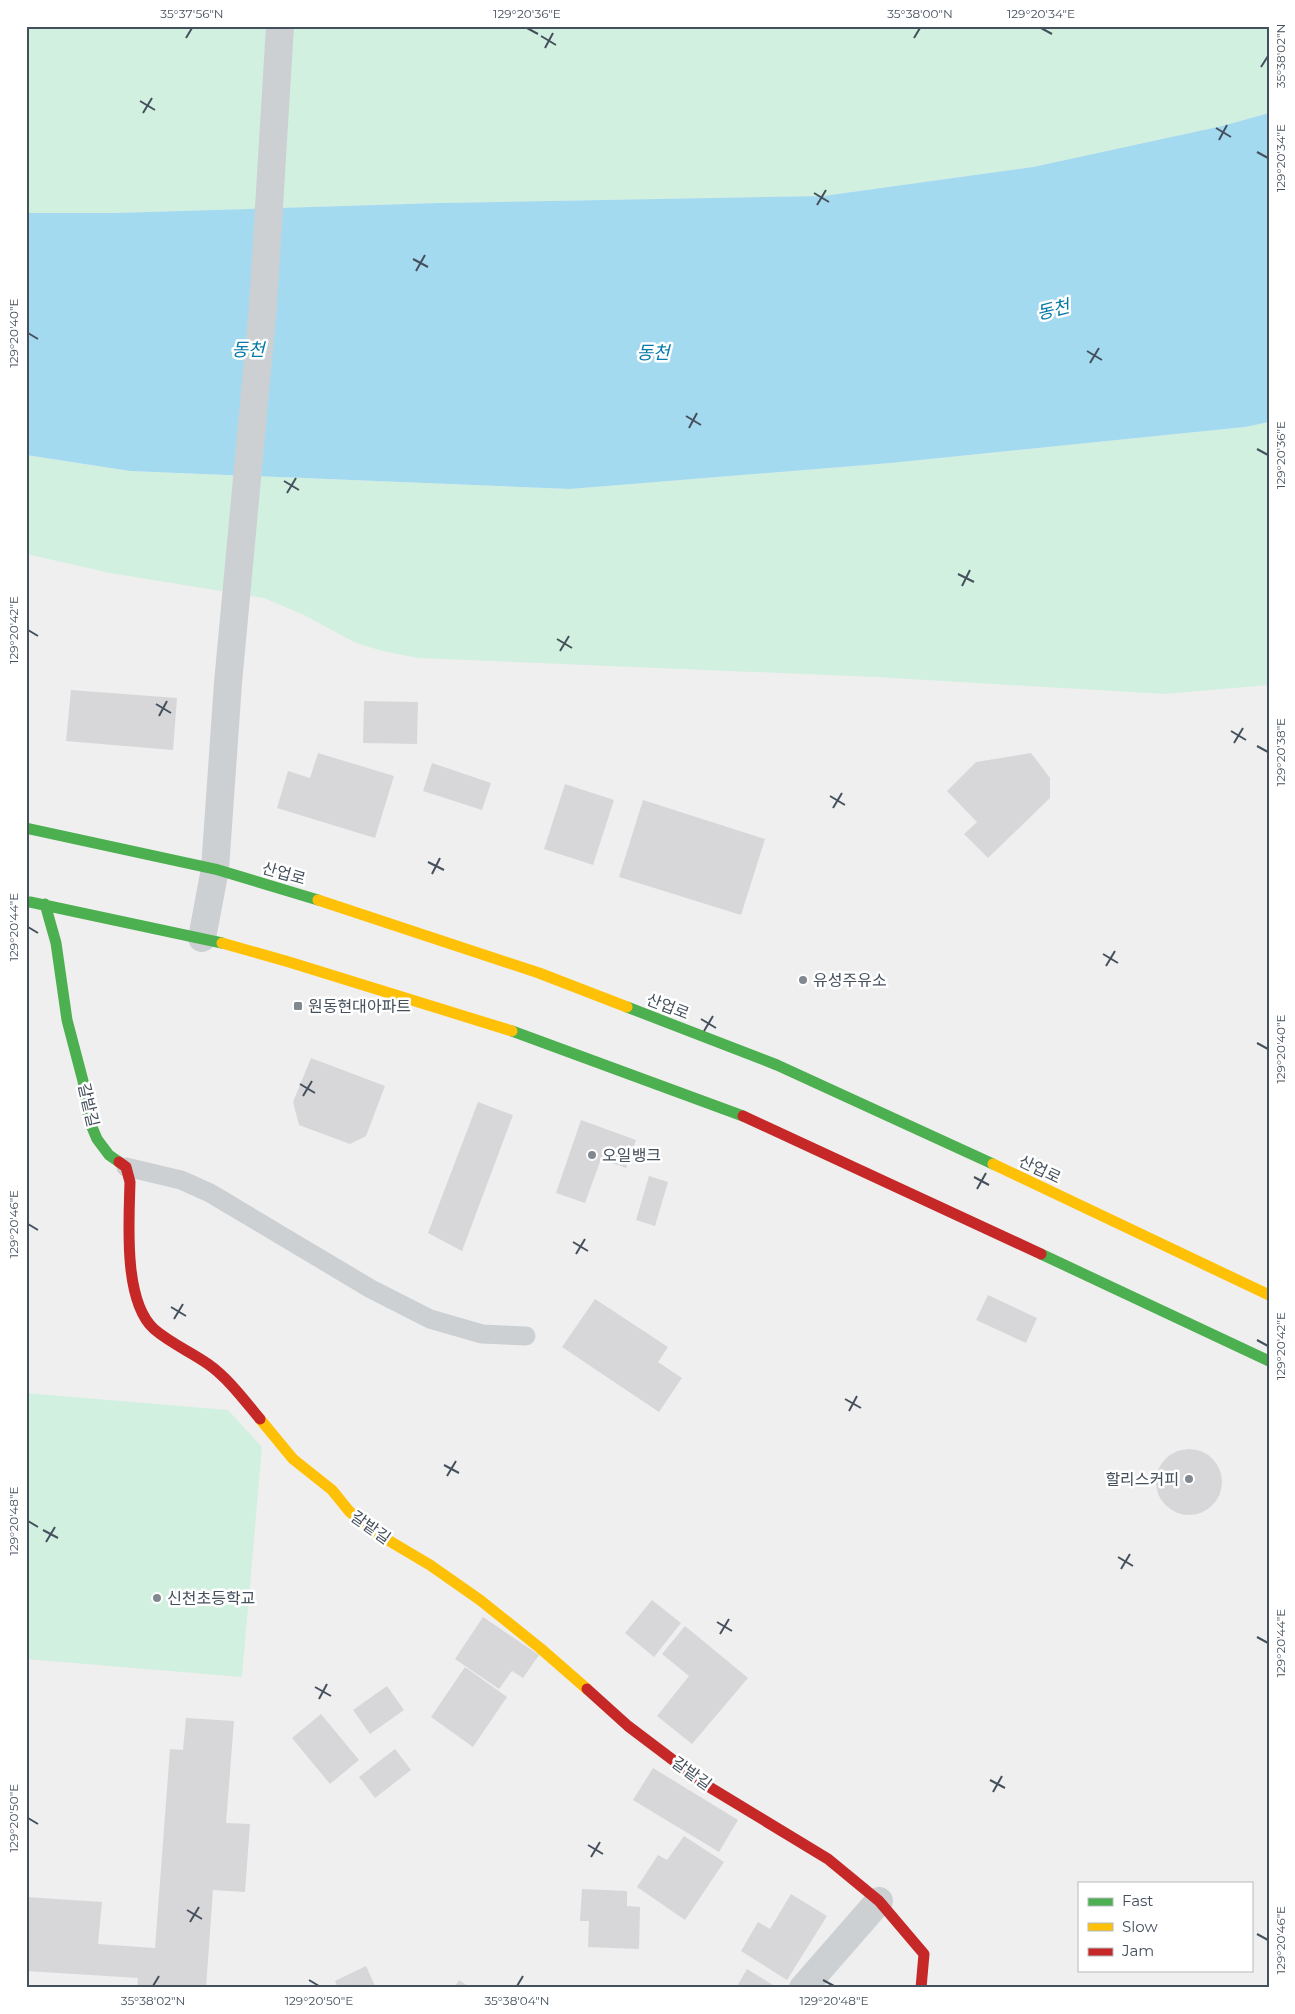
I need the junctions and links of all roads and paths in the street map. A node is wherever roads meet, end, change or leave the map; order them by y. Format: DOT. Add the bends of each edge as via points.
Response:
graph roads {
  1 [pos="280,26"];
  2 [pos="26,828"];
  3 [pos="214,869"];
  4 [pos="26,901"];
  5 [pos="45,904"];
  6 [pos="202,938"];
  7 [pos="126,1167"];
  8 [pos="1269,1295"];
  9 [pos="526,1336"];
  10 [pos="1269,1361"];
  11 [pos="879,1901"];
  12 [pos="804,1988"];
  13 [pos="921,1988"];
  1 -- 3 [label="street" via="263,306"];
  2 -- 3 [label="main road, 산업로"];
  3 -- 6 [label="street"];
  3 -- 8 [label="main road, 산업로" via="310,897 539,973 777,1065"];
  4 -- 5 [label="main road"];
  5 -- 6 [label="main road"];
  5 -- 7 [label="main road, 갈밭길" via="56,943 67,1020 89,1120 109,1155"];
  6 -- 10 [label="main road" via="514,1032 752,1119"];
  7 -- 9 [label="lane" via="181,1180 210,1193 371,1289 430,1319 482,1334"];
  7 -- 11 [label="main road, 갈밭길" via="130,1182 131,1279 138,1304 153,1328 210,1366 240,1395 293,1459 332,1490 348,1512 480,1600 628,1726 706,1785 828,1859"];
  11 -- 12 [label="street"];
  11 -- 13 [label="main road, 갈밭길" via="924,1954"];
}
